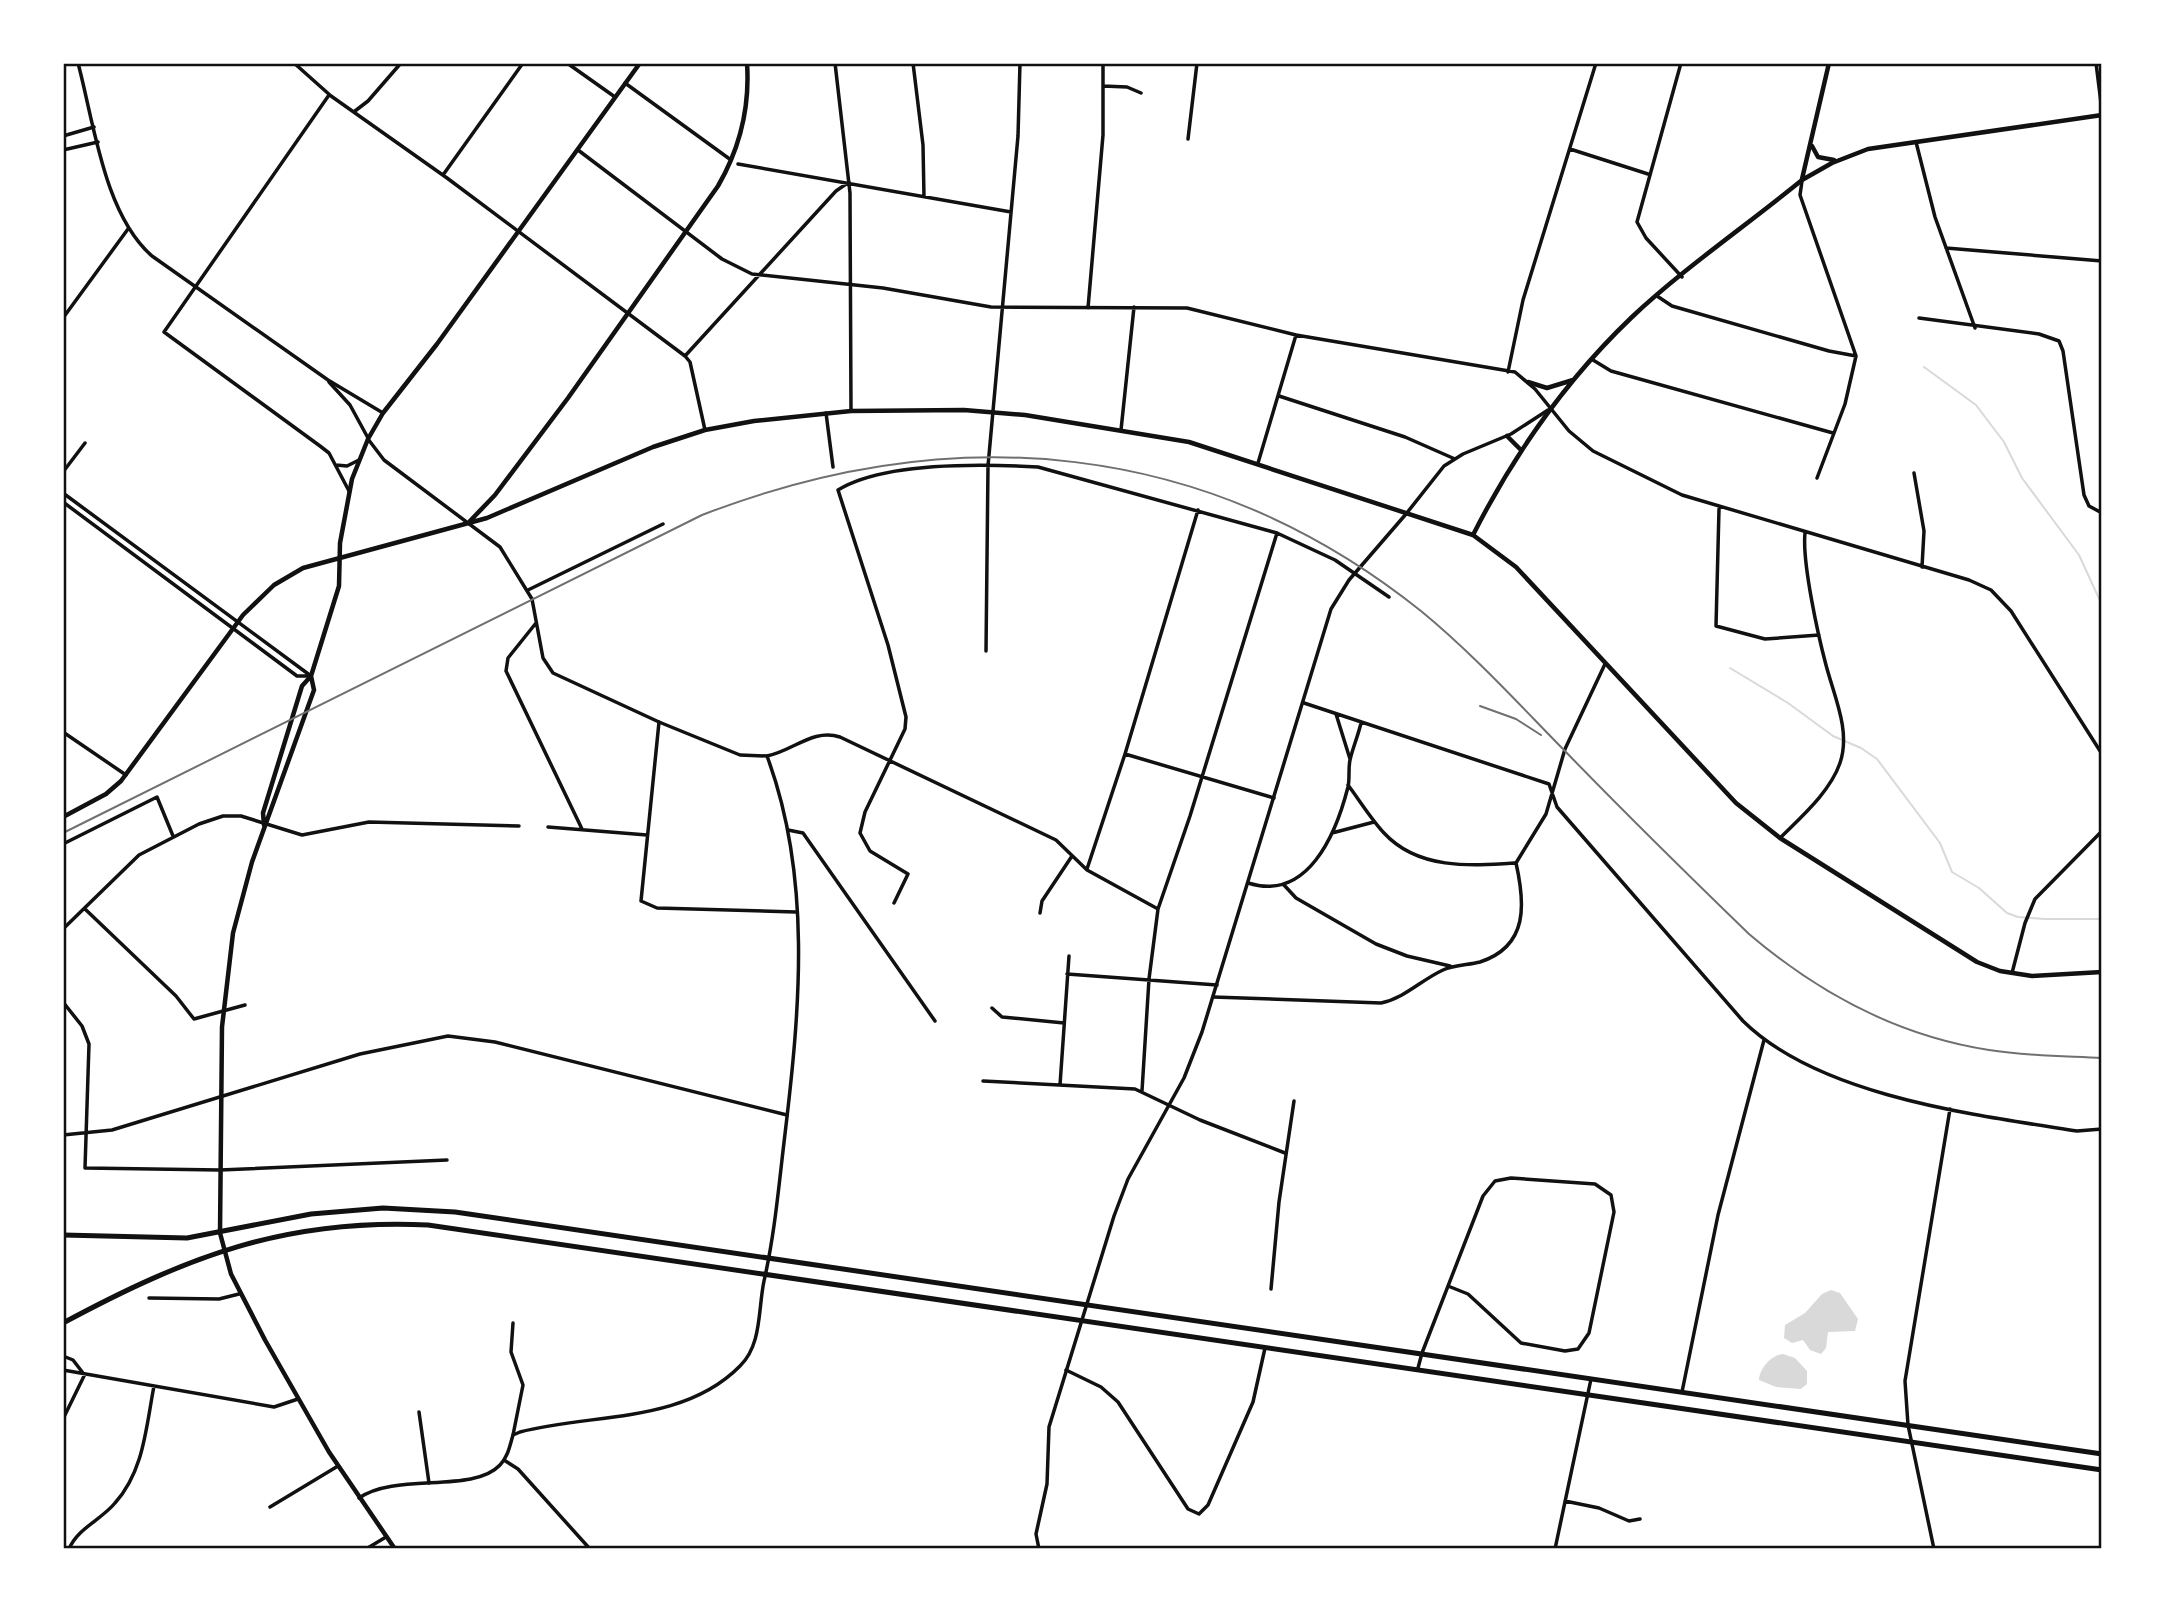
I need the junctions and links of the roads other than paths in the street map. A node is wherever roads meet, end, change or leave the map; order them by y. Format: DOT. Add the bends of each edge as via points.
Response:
graph roads {
  1 [pos="78,63"];
  2 [pos="294,63"];
  3 [pos="401,63"];
  4 [pos="523,63"];
  5 [pos="567,63"];
  6 [pos="640,63"];
  7 [pos="747,63"];
  8 [pos="835,63"];
  9 [pos="913,63"];
  10 [pos="1020,63"];
  11 [pos="1103,63"];
  12 [pos="1197,63"];
  13 [pos="1596,63"];
  14 [pos="1681,63"];
  15 [pos="1829,63"];
  16 [pos="2096,63"];
  17 [pos="625,83"];
  18 [pos="1103,86"];
  19 [pos="1141,93"];
  20 [pos="329,94"];
  21 [pos="615,97"];
  22 [pos="355,111"];
  23 [pos="2102,113"];
  24 [pos="94,127"];
  25 [pos="63,136"];
  26 [pos="1188,139"];
  27 [pos="1811,141"];
  28 [pos="98,142"];
  29 [pos="1916,142"];
  30 [pos="578,149"];
  31 [pos="1570,149"];
  32 [pos="63,150"];
  33 [pos="731,160"];
  34 [pos="1838,160"];
  35 [pos="738,164"];
  36 [pos="443,175"];
  37 [pos="1649,175"];
  38 [pos="1802,180"];
  39 [pos="849,182"];
  40 [pos="924,197"];
  41 [pos="1011,212"];
  42 [pos="128,229"];
  43 [pos="518,231"];
  44 [pos="687,231"];
  45 [pos="1946,248"];
  46 [pos="2102,261"];
  47 [pos="758,275"];
  48 [pos="1682,277"];
  49 [pos="851,284"];
  50 [pos="195,286"];
  51 [pos="1657,296"];
  52 [pos="1134,307"];
  53 [pos="1003,308"];
  54 [pos="1088,308"];
  55 [pos="629,314"];
  56 [pos="63,318"];
  57 [pos="1919,318"];
  58 [pos="1975,328"];
  59 [pos="1296,335"];
  60 [pos="685,356"];
  61 [pos="1856,356"];
  62 [pos="1593,360"];
  63 [pos="1508,372"];
  64 [pos="1576,377"];
  65 [pos="328,380"];
  66 [pos="1528,382"];
  67 [pos="1279,396"];
  68 [pos="1550,408"];
  69 [pos="850,411"];
  70 [pos="993,411"];
  71 [pos="383,413"];
  72 [pos="826,413"];
  73 [pos="705,430"];
  74 [pos="1121,430"];
  75 [pos="1833,433"];
  76 [pos="1507,436"];
  77 [pos="368,439"];
  78 [pos="85,443"];
  79 [pos="1521,450"];
  80 [pos="1455,459"];
  81 [pos="359,460"];
  82 [pos="1258,463"];
  83 [pos="336,465"];
  84 [pos="988,466"];
  85 [pos="833,467"];
  86 [pos="63,472"];
  87 [pos="1914,473"];
  88 [pos="1817,478"];
  89 [pos="349,491"];
  90 [pos="63,494"];
  91 [pos="63,502"];
  92 [pos="1719,508"];
  93 [pos="1198,510"];
  94 [pos="2102,513"];
  95 [pos="1406,514"];
  96 [pos="469,522"];
  97 [pos="663,524"];
  98 [pos="1277,533"];
  99 [pos="1805,533"];
  100 [pos="1473,535"];
  101 [pos="340,557"];
  102 [pos="1922,567"];
  103 [pos="1354,574"];
  104 [pos="528,590"];
  105 [pos="1389,597"];
  106 [pos="239,622"];
  107 [pos="536,622"];
  108 [pos="234,628"];
  109 [pos="1819,635"];
  110 [pos="986,651"];
  111 [pos="1605,664"];
  112 [pos="311,676"];
  113 [pos="1304,703"];
  114 [pos="1336,714"];
  115 [pos="659,722"];
  116 [pos="1361,723"];
  117 [pos="63,732"];
  118 [pos="1125,754"];
  119 [pos="2102,754"];
  120 [pos="768,756"];
  121 [pos="1350,760"];
  122 [pos="890,762"];
  123 [pos="126,775"];
  124 [pos="1202,778"];
  125 [pos="1349,785"];
  126 [pos="1553,790"];
  127 [pos="1274,798"];
  128 [pos="63,817"];
  129 [pos="1375,822"];
  130 [pos="264,825"];
  131 [pos="519,827"];
  132 [pos="548,827"];
  133 [pos="582,828"];
  134 [pos="788,830"];
  135 [pos="2102,831"];
  136 [pos="1332,833"];
  137 [pos="648,835"];
  138 [pos="173,836"];
  139 [pos="1780,838"];
  140 [pos="63,844"];
  141 [pos="1072,856"];
  142 [pos="1516,863"];
  143 [pos="1087,870"];
  144 [pos="1248,883"];
  145 [pos="1284,885"];
  146 [pos="894,902"];
  147 [pos="85,909"];
  148 [pos="1158,909"];
  149 [pos="796,912"];
  150 [pos="1040,913"];
  151 [pos="63,929"];
  152 [pos="1069,956"];
  153 [pos="1453,967"];
  154 [pos="2102,972"];
  155 [pos="1067,974"];
  156 [pos="2012,974"];
  157 [pos="1149,979"];
  158 [pos="1216,985"];
  159 [pos="1213,997"];
  160 [pos="63,1002"];
  161 [pos="245,1005"];
  162 [pos="992,1009"];
  163 [pos="223,1011"];
  164 [pos="935,1021"];
  165 [pos="1064,1023"];
  166 [pos="1764,1040"];
  167 [pos="983,1081"];
  168 [pos="1060,1085"];
  169 [pos="1142,1091"];
  170 [pos="220,1096"];
  171 [pos="1294,1101"];
  172 [pos="1170,1105"];
  173 [pos="1950,1109"];
  174 [pos="787,1115"];
  175 [pos="2102,1129"];
  176 [pos="86,1134"];
  177 [pos="63,1135"];
  178 [pos="1285,1153"];
  179 [pos="447,1160"];
  180 [pos="219,1170"];
  181 [pos="220,1233"];
  182 [pos="63,1235"];
  183 [pos="223,1250"];
  184 [pos="770,1257"];
  185 [pos="766,1273"];
  186 [pos="1448,1286"];
  187 [pos="1271,1289"];
  188 [pos="239,1294"];
  189 [pos="149,1298"];
  190 [pos="1088,1305"];
  191 [pos="1083,1320"];
  192 [pos="63,1323"];
  193 [pos="513,1323"];
  194 [pos="1265,1347"];
  195 [pos="1422,1353"];
  196 [pos="63,1356"];
  197 [pos="1418,1368"];
  198 [pos="63,1370"];
  199 [pos="1066,1370"];
  200 [pos="85,1374"];
  201 [pos="1591,1379"];
  202 [pos="154,1386"];
  203 [pos="1682,1392"];
  204 [pos="1587,1394"];
  205 [pos="298,1399"];
  206 [pos="419,1412"];
  207 [pos="63,1419"];
  208 [pos="1908,1425"];
  209 [pos="513,1435"];
  210 [pos="1912,1443"];
  211 [pos="2102,1454"];
  212 [pos="504,1461"];
  213 [pos="338,1466"];
  214 [pos="2102,1470"];
  215 [pos="429,1483"];
  216 [pos="359,1498"];
  217 [pos="1565,1501"];
  218 [pos="270,1507"];
  219 [pos="1640,1519"];
  220 [pos="386,1536"];
  221 [pos="69,1549"];
  222 [pos="366,1549"];
  223 [pos="396,1549"];
  224 [pos="590,1549"];
  225 [pos="1039,1549"];
  226 [pos="1555,1549"];
  227 [pos="1934,1549"];
  1 -- 24 [label="street"];
  2 -- 20 [label="street"];
  3 -- 22 [label="street"];
  4 -- 36 [label="street"];
  5 -- 21 [label="street"];
  6 -- 17 [label="main road"];
  7 -- 33 [label="main road" via="746,110"];
  8 -- 39 [label="street"];
  9 -- 40 [label="street"];
  10 -- 41 [label="street"];
  11 -- 18 [label="street"];
  12 -- 26 [label="street"];
  13 -- 31 [label="street"];
  14 -- 37 [label="street"];
  15 -- 27 [label="main road"];
  16 -- 23 [label="street"];
  17 -- 21 [label="main road"];
  17 -- 33 [label="street"];
  18 -- 19 [label="street"];
  18 -- 54 [label="street"];
  20 -- 22 [label="street"];
  20 -- 50 [label="street"];
  21 -- 30 [label="main road"];
  22 -- 36 [label="street"];
  23 -- 29 [label="main road"];
  24 -- 25 [label="street"];
  24 -- 28 [label="street"];
  27 -- 34 [label="main road" via="1818,157"];
  27 -- 38 [label="main road"];
  28 -- 32 [label="street"];
  28 -- 42 [label="street"];
  29 -- 34 [label="main road" via="1868,149"];
  29 -- 45 [label="street"];
  30 -- 43 [label="main road"];
  30 -- 44 [label="street"];
  31 -- 37 [label="street"];
  31 -- 63 [label="street" via="1524,300"];
  33 -- 44 [label="main road"];
  34 -- 38 [label="main road"];
  35 -- 39 [label="street"];
  36 -- 43 [label="street"];
  37 -- 48 [label="street" via="1638,227"];
  38 -- 48 [label="main road"];
  38 -- 61 [label="street" via="1800,195"];
  39 -- 40 [label="street"];
  39 -- 47 [label="street"];
  39 -- 49 [label="street"];
  40 -- 41 [label="street"];
  41 -- 53 [label="street"];
  42 -- 50 [label="street" via="147,251"];
  42 -- 56 [label="street"];
  43 -- 55 [label="street"];
  43 -- 71 [label="main road"];
  44 -- 47 [label="street" via="733,266"];
  44 -- 55 [label="main road"];
  45 -- 46 [label="street"];
  45 -- 58 [label="street"];
  47 -- 49 [label="street"];
  47 -- 60 [label="street"];
  48 -- 51 [label="main road"];
  49 -- 53 [label="street"];
  49 -- 69 [label="street"];
  50 -- 65 [label="street"];
  50 -- 83 [label="street" via="164,332 320,446"];
  51 -- 61 [label="street" via="1672,306"];
  51 -- 62 [label="main road"];
  52 -- 54 [label="street"];
  52 -- 59 [label="street" via="1204,311"];
  52 -- 74 [label="street"];
  53 -- 54 [label="street"];
  53 -- 70 [label="street"];
  55 -- 60 [label="street"];
  55 -- 96 [label="main road" via="495,495"];
  57 -- 58 [label="street"];
  58 -- 94 [label="street" via="2039,334 2059,341 2084,495 2089,506"];
  59 -- 63 [label="street"];
  59 -- 67 [label="street"];
  60 -- 73 [label="street"];
  61 -- 75 [label="street" via="1849,392"];
  62 -- 64 [label="main road"];
  62 -- 75 [label="street" via="1611,371"];
  63 -- 66 [label="street"];
  64 -- 66 [label="main road" via="1555,387"];
  64 -- 68 [label="main road"];
  65 -- 71 [label="street"];
  65 -- 77 [label="street" via="350,405"];
  66 -- 68 [label="street"];
  67 -- 80 [label="street" via="1405,437"];
  67 -- 82 [label="street"];
  68 -- 76 [label="street"];
  68 -- 79 [label="main road"];
  68 -- 92 [label="street" via="1593,451"];
  69 -- 70 [label="main road"];
  69 -- 72 [label="main road"];
  70 -- 74 [label="main road"];
  70 -- 84 [label="street"];
  71 -- 77 [label="main road"];
  72 -- 73 [label="main road"];
  72 -- 85 [label="street"];
  73 -- 96 [label="main road"];
  74 -- 82 [label="main road" via="1189,442"];
  75 -- 88 [label="street"];
  76 -- 79 [label="main road"];
  76 -- 80 [label="street"];
  77 -- 81 [label="main road"];
  77 -- 96 [label="street" via="384,460"];
  78 -- 86 [label="street"];
  79 -- 100 [label="main road"];
  80 -- 95 [label="street" via="1433,476"];
  81 -- 83 [label="street"];
  81 -- 89 [label="main road"];
  82 -- 95 [label="main road"];
  83 -- 89 [label="street"];
  84 -- 93 [label="street" via="1049,469"];
  84 -- 110 [label="street"];
  84 -- 122 [label="street" via="894,472 860,479 838,490 906,717"];
  87 -- 102 [label="street" via="1924,531"];
  89 -- 101 [label="main road"];
  90 -- 106 [label="street"];
  91 -- 108 [label="street"];
  92 -- 99 [label="street"];
  92 -- 109 [label="street" via="1716,625 1765,639"];
  93 -- 98 [label="street"];
  93 -- 118 [label="street"];
  95 -- 100 [label="main road"];
  95 -- 103 [label="street"];
  96 -- 101 [label="main road"];
  96 -- 104 [label="street" via="500,547"];
  97 -- 104 [label="street"];
  98 -- 103 [label="street"];
  98 -- 124 [label="street"];
  99 -- 102 [label="street"];
  99 -- 109 [label="street"];
  100 -- 111 [label="main road" via="1516,567"];
  101 -- 106 [label="main road" via="287,577"];
  101 -- 112 [label="main road" via="336,599"];
  102 -- 119 [label="street" via="1975,582 2003,601"];
  103 -- 105 [label="street"];
  103 -- 113 [label="street" via="1331,609"];
  104 -- 107 [label="street"];
  106 -- 108 [label="main road"];
  106 -- 112 [label="street"];
  107 -- 115 [label="street" via="543,658 552,673"];
  107 -- 133 [label="street" via="508,658 506,671"];
  108 -- 112 [label="street" via="297,676"];
  108 -- 123 [label="main road"];
  109 -- 139 [label="street" via="1842,724 1842,754 1827,787"];
  111 -- 126 [label="street" via="1564,751"];
  111 -- 139 [label="main road" via="1736,803"];
  112 -- 130 [label="main road" via="302,687 292,718 263,813"];
  112 -- 130 [label="main road" via="314,690"];
  113 -- 114 [label="street"];
  113 -- 127 [label="street"];
  114 -- 116 [label="street"];
  114 -- 121 [label="street"];
  115 -- 120 [label="street" via="740,755"];
  115 -- 137 [label="street"];
  116 -- 121 [label="street"];
  116 -- 126 [label="street" via="1549,784"];
  117 -- 123 [label="street"];
  118 -- 124 [label="street"];
  118 -- 143 [label="street"];
  120 -- 122 [label="street" via="824,733"];
  120 -- 134 [label="street"];
  121 -- 125 [label="street"];
  122 -- 141 [label="street" via="1056,839"];
  122 -- 146 [label="street" via="865,813 860,837 870,851 908,875"];
  123 -- 128 [label="main road" via="106,794"];
  124 -- 127 [label="street"];
  124 -- 148 [label="street"];
  125 -- 129 [label="street"];
  125 -- 136 [label="street"];
  126 -- 142 [label="street" via="1541,825"];
  126 -- 166 [label="street" via="1557,807"];
  127 -- 144 [label="street"];
  129 -- 136 [label="street"];
  129 -- 142 [label="street" via="1391,839 1425,858 1460,866"];
  130 -- 131 [label="street" via="302,835 369,822"];
  130 -- 138 [label="street" via="241,816 223,816"];
  130 -- 163 [label="main road" via="239,906"];
  132 -- 133 [label="street"];
  133 -- 137 [label="street"];
  134 -- 149 [label="street"];
  134 -- 164 [label="street" via="803,833"];
  135 -- 156 [label="street" via="2035,899"];
  136 -- 145 [label="street" via="1311,866"];
  137 -- 149 [label="street" via="641,901 657,908"];
  138 -- 140 [label="street" via="157,797"];
  138 -- 147 [label="street" via="134,859"];
  139 -- 156 [label="main road" via="1965,956"];
  141 -- 143 [label="street"];
  141 -- 150 [label="street" via="1042,901"];
  142 -- 153 [label="street" via="1524,899 1520,923 1496,953"];
  143 -- 148 [label="street"];
  144 -- 145 [label="street"];
  144 -- 158 [label="street"];
  145 -- 153 [label="street" via="1296,898 1376,944"];
  147 -- 151 [label="street"];
  147 -- 163 [label="street" via="194,1019"];
  148 -- 157 [label="street"];
  149 -- 174 [label="street" via="799,997"];
  152 -- 155 [label="street"];
  153 -- 159 [label="street" via="1390,1001"];
  154 -- 156 [label="main road"];
  155 -- 157 [label="street"];
  155 -- 165 [label="street"];
  157 -- 158 [label="street"];
  157 -- 169 [label="street"];
  158 -- 159 [label="street"];
  159 -- 172 [label="street" via="1194,1055"];
  160 -- 176 [label="street" via="82,1026 89,1044"];
  161 -- 163 [label="street"];
  162 -- 165 [label="street" via="1002,1017"];
  163 -- 170 [label="main road"];
  165 -- 168 [label="street"];
  166 -- 173 [label="street" via="1847,1081"];
  166 -- 203 [label="street" via="1718,1215"];
  167 -- 168 [label="street"];
  168 -- 169 [label="street"];
  169 -- 172 [label="street"];
  170 -- 174 [label="street" via="325,1062 456,1036"];
  170 -- 176 [label="street"];
  170 -- 180 [label="main road"];
  171 -- 178 [label="street"];
  172 -- 178 [label="street"];
  172 -- 190 [label="street" via="1122,1191"];
  173 -- 175 [label="street" via="2077,1131"];
  173 -- 208 [label="street" via="1906,1369"];
  174 -- 184 [label="street"];
  176 -- 177 [label="street"];
  176 -- 180 [label="street" via="85,1168"];
  178 -- 187 [label="street"];
  179 -- 180 [label="street"];
  180 -- 181 [label="main road"];
  181 -- 182 [label="main road" via="167,1239"];
  181 -- 183 [label="main road"];
  181 -- 184 [label="main road" via="311,1214 420,1209"];
  183 -- 185 [label="main road" via="322,1228 405,1224"];
  183 -- 188 [label="main road"];
  183 -- 192 [label="main road" via="158,1273"];
  184 -- 185 [label="street"];
  184 -- 190 [label="main road"];
  185 -- 191 [label="main road"];
  185 -- 209 [label="street" via="754,1343 746,1360 715,1385 668,1406"];
  186 -- 186 [label="street" via="1468,1294 1524,1345 1578,1349 1587,1339 1614,1212 1611,1195 1595,1184 1495,1181 1483,1196"];
  186 -- 195 [label="street"];
  188 -- 189 [label="street"];
  188 -- 205 [label="main road"];
  190 -- 191 [label="street"];
  190 -- 195 [label="main road"];
  191 -- 194 [label="main road"];
  191 -- 199 [label="street"];
  193 -- 209 [label="street" via="511,1352 523,1385"];
  194 -- 197 [label="main road"];
  194 -- 199 [label="street" via="1253,1402 1208,1505 1199,1514 1188,1509 1118,1402 1101,1387"];
  195 -- 197 [label="street"];
  195 -- 201 [label="main road"];
  196 -- 200 [label="street"];
  197 -- 204 [label="main road"];
  198 -- 200 [label="street"];
  199 -- 225 [label="street" via="1049,1427 1047,1484 1036,1534"];
  200 -- 202 [label="street"];
  200 -- 207 [label="street"];
  201 -- 203 [label="main road"];
  201 -- 204 [label="street"];
  202 -- 205 [label="street" via="274,1407"];
  202 -- 221 [label="street" via="136,1473 114,1505 80,1533"];
  203 -- 208 [label="main road"];
  204 -- 210 [label="main road"];
  204 -- 217 [label="street"];
  205 -- 213 [label="main road"];
  206 -- 215 [label="street"];
  208 -- 210 [label="street"];
  208 -- 211 [label="main road"];
  209 -- 212 [label="street"];
  210 -- 214 [label="main road"];
  210 -- 227 [label="street"];
  212 -- 215 [label="street" via="478,1476"];
  212 -- 224 [label="street" via="518,1469"];
  213 -- 216 [label="main road"];
  213 -- 218 [label="street"];
  215 -- 216 [label="street" via="376,1489"];
  216 -- 220 [label="main road"];
  217 -- 219 [label="street" via="1629,1521"];
  217 -- 226 [label="street"];
  220 -- 222 [label="street"];
  220 -- 223 [label="main road"];
}
